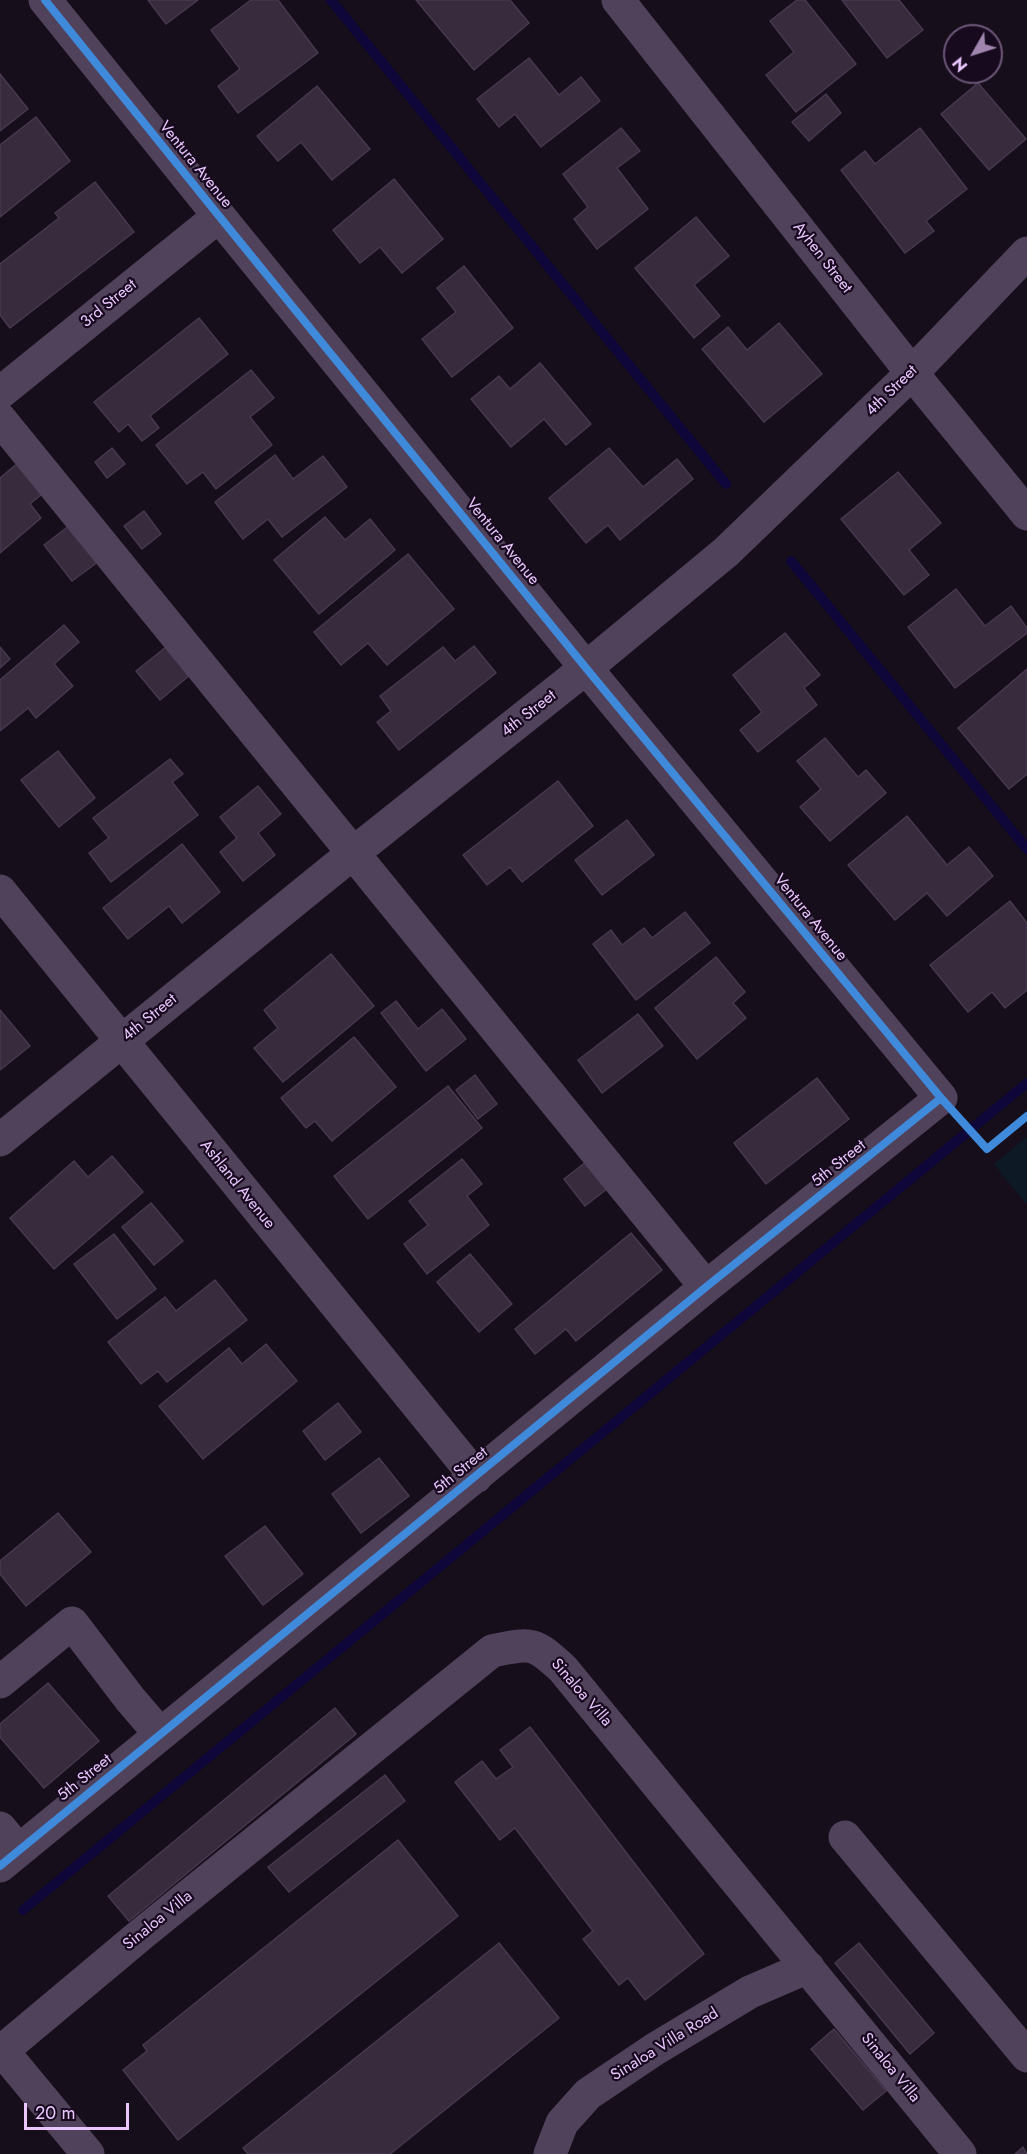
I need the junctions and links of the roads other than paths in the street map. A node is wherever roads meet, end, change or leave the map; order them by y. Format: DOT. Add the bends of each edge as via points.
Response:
graph roads {
  1 [pos="45,0"];
  2 [pos="628,3"];
  3 [pos="219,216"];
  4 [pos="1027,253"];
  5 [pos="912,373"];
  6 [pos="0,393"];
  7 [pos="0,419"];
  8 [pos="1027,514"];
  9 [pos="586,668"];
  10 [pos="352,854"];
  11 [pos="0,891"];
  12 [pos="121,1042"];
  13 [pos="941,1098"];
  14 [pos="0,1140"];
  15 [pos="706,1287"];
  16 [pos="476,1477"];
  17 [pos="0,1682"];
  18 [pos="160,1734"];
  19 [pos="845,1837"];
  20 [pos="6,1848"];
  21 [pos="808,1967"];
  22 [pos="1,2049"];
  23 [pos="1027,2056"];
  24 [pos="88,2154"];
  25 [pos="550,2154"];
  26 [pos="960,2154"];
  1 -- 3 [label="street, Ventura Avenue"];
  2 -- 5 [label="street, Ayhen Street"];
  3 -- 6 [label="street, 3rd Street"];
  3 -- 9 [label="street, Ventura Avenue"];
  4 -- 5 [label="street, 4th Street"];
  5 -- 8 [label="street, Ayhen Street"];
  5 -- 9 [label="street, 4th Street" via="726,552"];
  7 -- 10 [label="street"];
  9 -- 10 [label="street, 4th Street"];
  9 -- 13 [label="street, Ventura Avenue"];
  10 -- 12 [label="street, 4th Street"];
  10 -- 15 [label="street"];
  11 -- 12 [label="street, Ashland Avenue"];
  12 -- 14 [label="street, 4th Street"];
  12 -- 16 [label="street, Ashland Avenue"];
  13 -- 15 [label="street, 5th Street"];
  15 -- 16 [label="street, 5th Street"];
  16 -- 18 [label="street, 5th Street"];
  17 -- 18 [label="street" via="72,1623"];
  18 -- 20 [label="street, 5th Street"];
  19 -- 23 [label="street"];
  21 -- 22 [label="street, Sinaloa Villa" via="563,1670 542,1649 521,1645 492,1651"];
  21 -- 25 [label="street, Sinaloa Villa Road" via="750,1992 588,2094 562,2123"];
  21 -- 26 [label="street, Sinaloa Villa"];
  22 -- 24 [label="street, Sinaloa Villa"];
}
